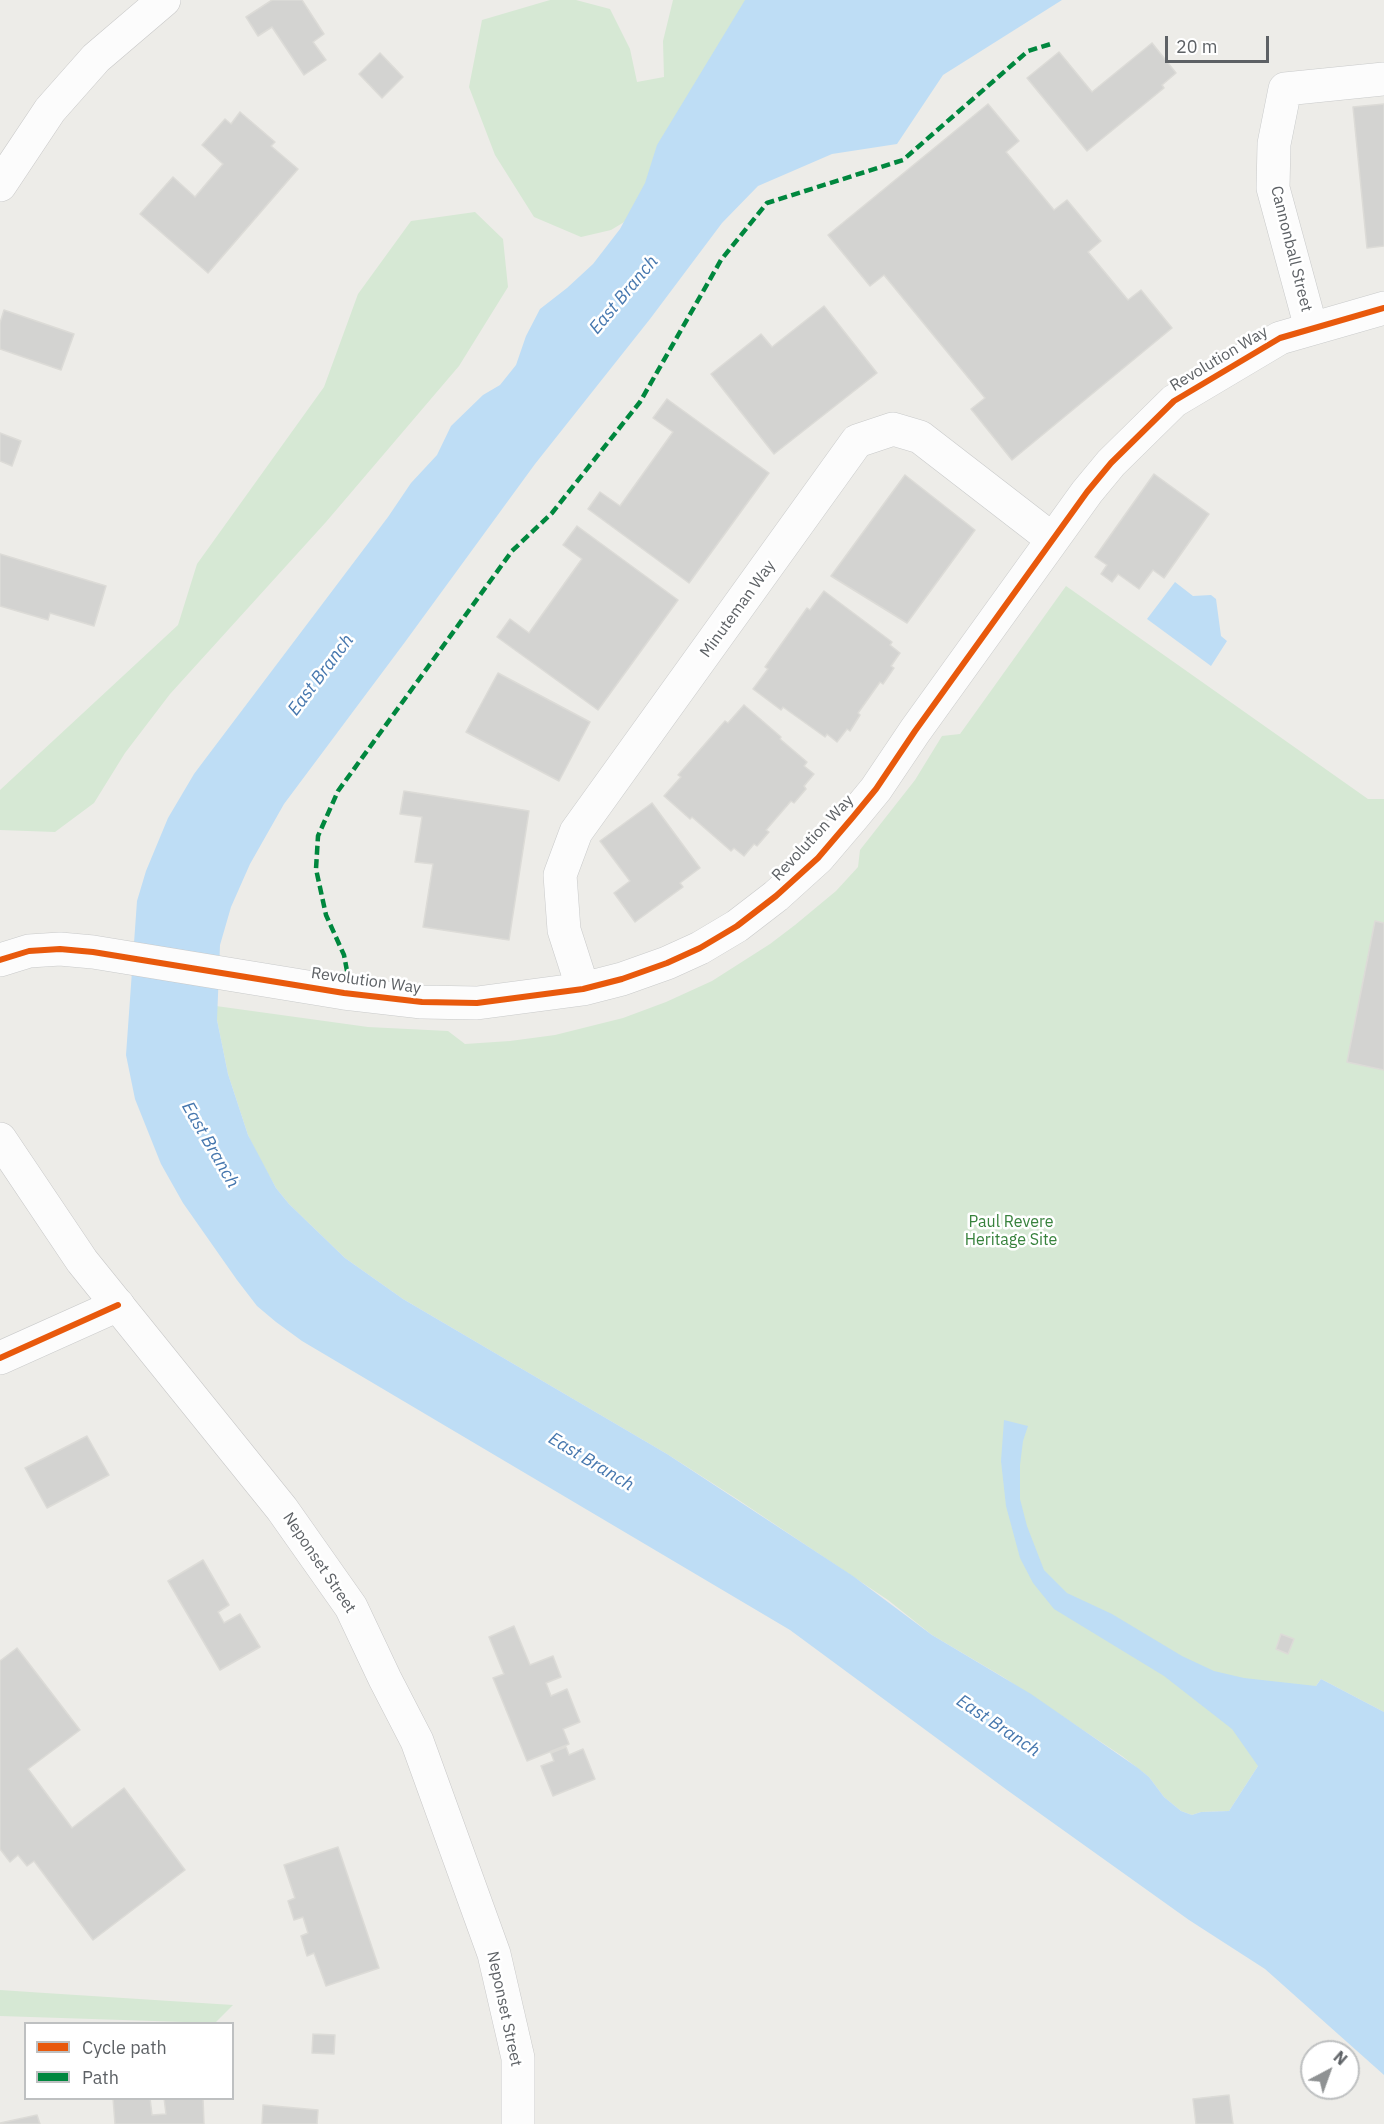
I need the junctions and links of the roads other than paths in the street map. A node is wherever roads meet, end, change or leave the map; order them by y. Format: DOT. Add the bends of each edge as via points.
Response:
graph roads {
  1 [pos="164,0"];
  2 [pos="1384,79"];
  3 [pos="0,186"];
  4 [pos="1384,308"];
  5 [pos="1311,328"];
  6 [pos="1052,539"];
  7 [pos="0,960"];
  8 [pos="583,989"];
  9 [pos="0,1139"];
  10 [pos="118,1305"];
  11 [pos="0,1358"];
  12 [pos="518,2124"];
  1 -- 3 [label="street" via="96,58 58,101"];
  2 -- 5 [label="street, Cannonball Street" via="1285,89 1274,144 1273,189"];
  4 -- 5 [label="street, Revolution Way"];
  5 -- 6 [label="street, Revolution Way" via="1280,338 1174,401 1111,464"];
  6 -- 8 [label="street, Revolution Way" via="876,789 818,858 777,896 700,948 645,971"];
  6 -- 8 [label="street, Minuteman Way" via="920,437 893,429 857,441 576,832 560,875 564,930"];
  7 -- 8 [label="street, Revolution Way" via="29,951 93,952 422,1002 477,1003"];
  9 -- 10 [label="street, Neponset Street" via="82,1261"];
  10 -- 11 [label="street"];
  10 -- 12 [label="street, Neponset Street" via="282,1509 351,1607 415,1737 494,1954 518,2058"];
}
